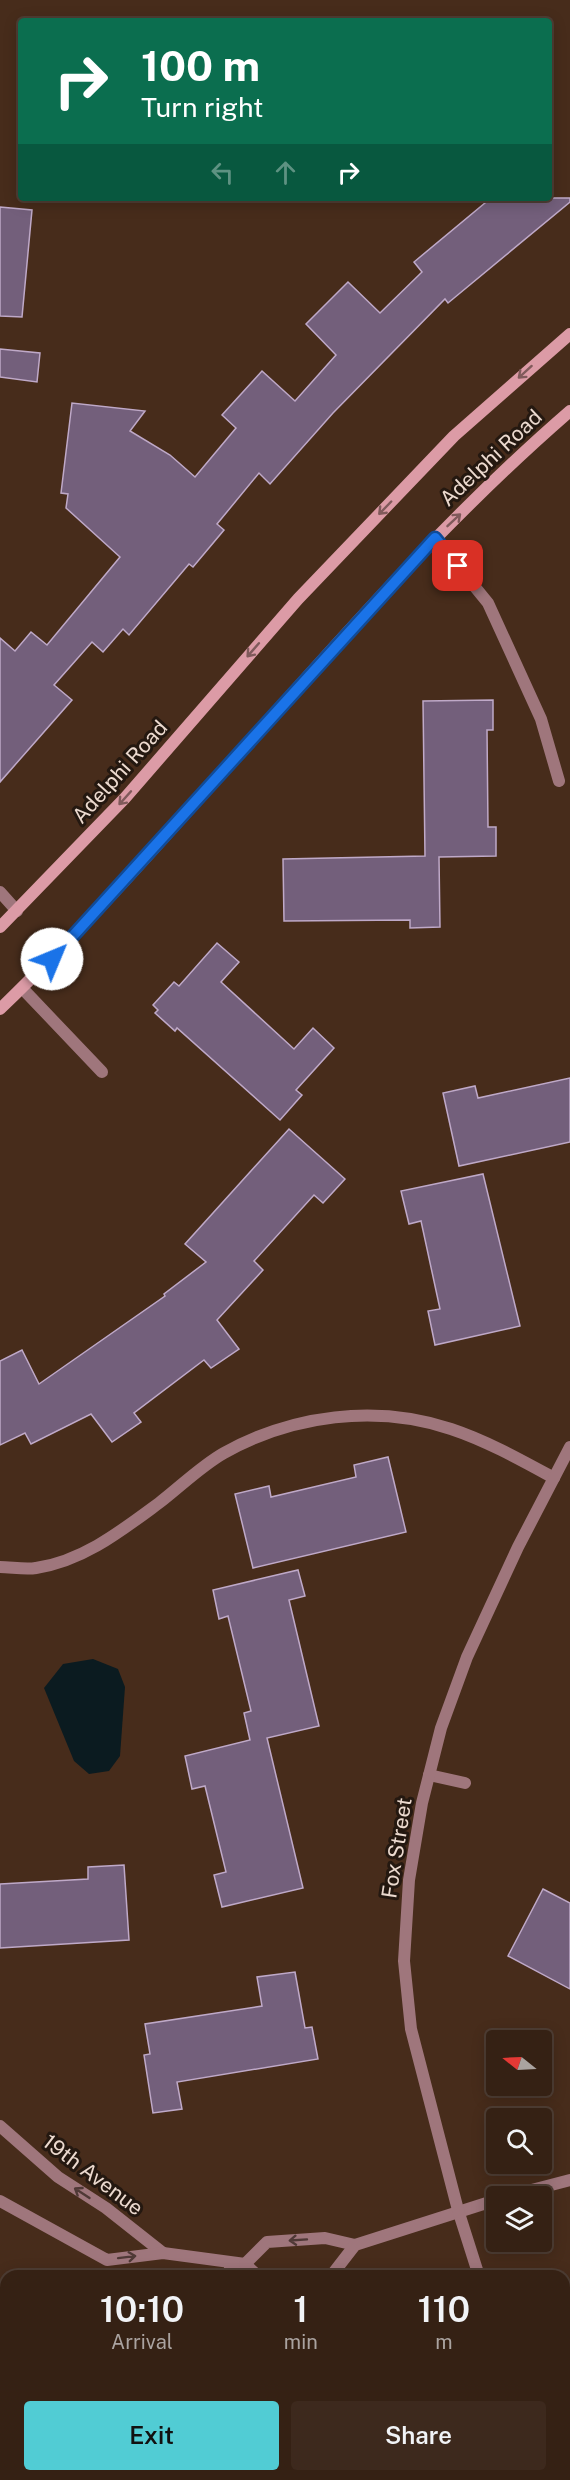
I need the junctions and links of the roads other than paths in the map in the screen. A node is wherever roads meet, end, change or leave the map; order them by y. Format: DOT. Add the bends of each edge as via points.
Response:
graph roads {
  1 [pos="570,334"];
  2 [pos="570,411"];
  3 [pos="435,538"];
  4 [pos="559,781"];
  5 [pos="0,892"];
  6 [pos="17,911"];
  7 [pos="0,927"];
  8 [pos="22,988"];
  9 [pos="0,1009"];
  10 [pos="102,1072"];
  11 [pos="570,1447"];
  12 [pos="554,1478"];
  13 [pos="0,1567"];
  14 [pos="429,1775"];
  15 [pos="465,1783"];
  16 [pos="0,2126"];
  17 [pos="570,2180"];
  18 [pos="548,2186"];
  19 [pos="0,2201"];
  20 [pos="486,2203"];
  21 [pos="458,2210"];
  22 [pos="355,2245"];
  23 [pos="163,2253"];
  24 [pos="245,2264"];
  25 [pos="230,2270"];
  26 [pos="252,2270"];
  27 [pos="336,2270"];
  28 [pos="477,2270"];
  1 -- 6 [label="main road, Adelphi Road, one-way" via="454,436 306,590 125,798"];
  3 -- 2 [label="main road, Adelphi Road, one-way"];
  3 -- 4 [label="street" via="488,603 542,719"];
  3 -- 8 [label="main road, Adelphi Road" via="67,945"];
  5 -- 6 [label="street"];
  6 -- 7 [label="main road, Adelphi Road"];
  8 -- 9 [label="main road, Adelphi Road"];
  8 -- 10 [label="street"];
  11 -- 12 [label="street, Fox Street"];
  12 -- 13 [label="street" via="450,1429 413,1420 341,1415 279,1428 222,1454 84,1554 35,1569"];
  12 -- 14 [label="street, Fox Street" via="466,1657"];
  14 -- 15 [label="street"];
  14 -- 21 [label="street, Fox Street" via="409,1880 404,1961 411,2030"];
  23 -- 16 [label="street, 19th Avenue, one-way" via="106,2208 58,2177"];
  17 -- 18 [label="street"];
  19 -- 23 [label="street, 19th Avenue, one-way" via="107,2260"];
  20 -- 21 [label="street"];
  21 -- 22 [label="street"];
  21 -- 28 [label="street, Fox Street"];
  22 -- 24 [label="street, one-way" via="325,2238 267,2242"];
  22 -- 27 [label="street"];
  23 -- 25 [label="street, 19th Avenue"];
  24 -- 25 [label="street, 19th Avenue"];
  24 -- 26 [label="street"];
}
